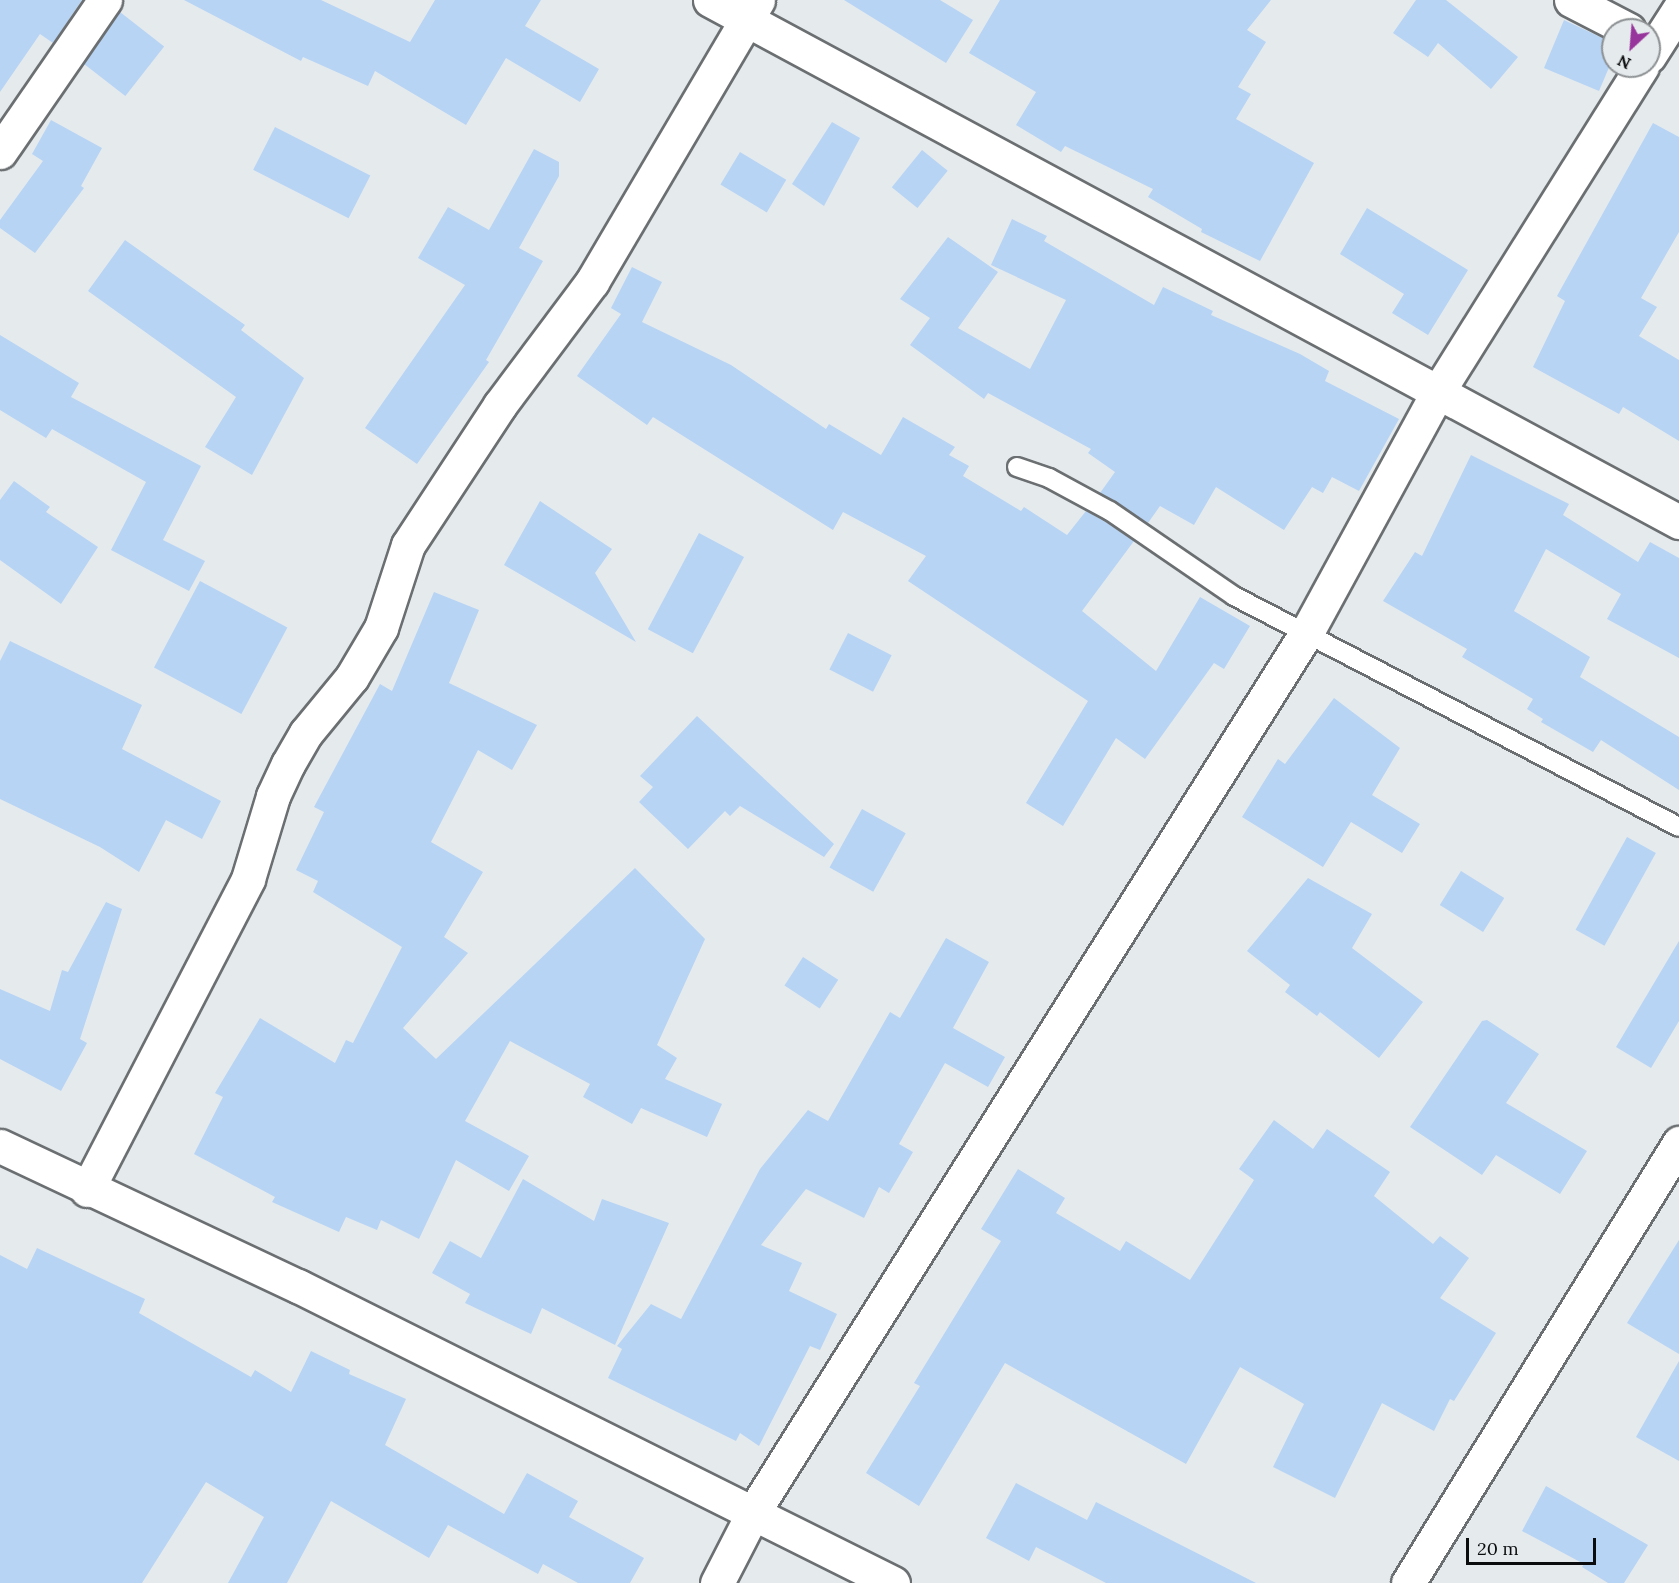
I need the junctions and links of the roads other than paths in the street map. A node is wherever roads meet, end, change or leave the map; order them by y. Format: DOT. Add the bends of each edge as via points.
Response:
graph roads {
  1 [pos="105,0"];
  2 [pos="710,0"];
  3 [pos="1571,0"];
  4 [pos="1679,9"];
  5 [pos="752,10"];
  6 [pos="1601,18"];
  7 [pos="1661,35"];
  8 [pos="1633,78"];
  9 [pos="0,152"];
  10 [pos="1439,390"];
  11 [pos="1017,467"];
  12 [pos="1679,522"];
  13 [pos="1307,632"];
  14 [pos="1679,827"];
  15 [pos="1679,1143"];
  16 [pos="0,1146"];
  17 [pos="87,1190"];
  18 [pos="754,1511"];
  19 [pos="717,1583"];
  20 [pos="893,1583"];
  21 [pos="1408,1583"];
  1 -- 9 [label="street"];
  2 -- 5 [label="street"];
  3 -- 6 [label="street"];
  4 -- 7 [label="street"];
  5 -- 10 [label="street"];
  5 -- 17 [label="street" via="592,282 500,405 408,545 381,627 352,677 306,733 288,764 273,796 248,879"];
  8 -- 10 [label="street"];
  10 -- 12 [label="street"];
  10 -- 13 [label="street"];
  11 -- 13 [label="lane" via="1078,492 1234,596"];
  13 -- 14 [label="lane"];
  13 -- 18 [label="street"];
  15 -- 21 [label="street"];
  16 -- 17 [label="street"];
  17 -- 18 [label="street" via="298,1286"];
  18 -- 19 [label="street"];
  18 -- 20 [label="street"];
}
